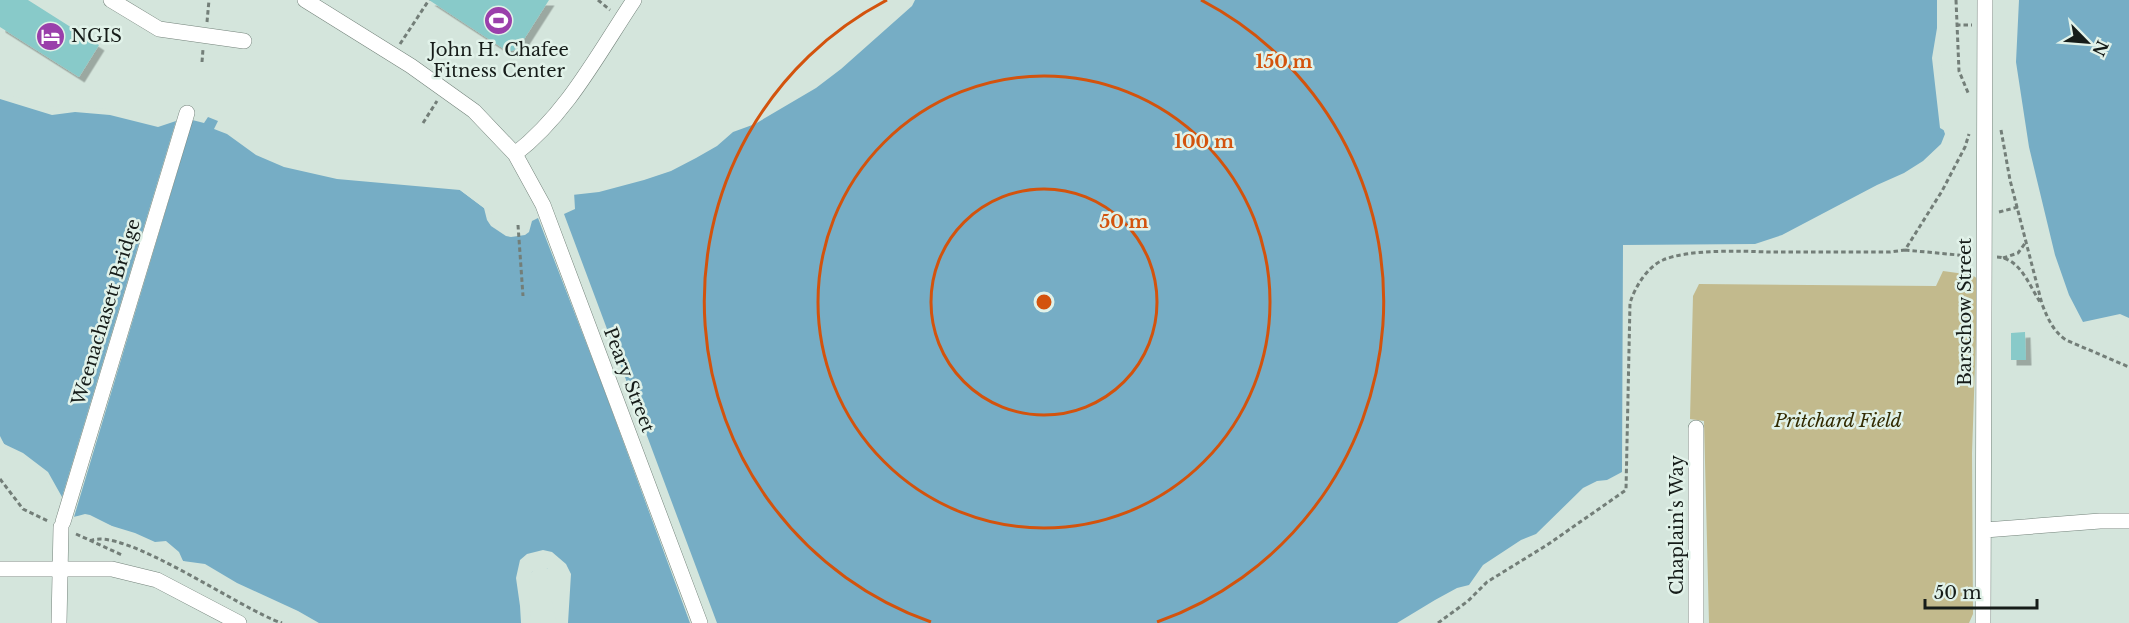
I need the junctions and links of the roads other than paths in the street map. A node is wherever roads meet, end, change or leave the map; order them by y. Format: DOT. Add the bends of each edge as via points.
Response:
graph roads {
  1 [pos="111,0"];
  2 [pos="305,0"];
  3 [pos="634,0"];
  4 [pos="1985,0"];
  5 [pos="244,41"];
  6 [pos="187,113"];
  7 [pos="515,154"];
  8 [pos="1696,428"];
  9 [pos="2129,521"];
  10 [pos="1985,530"];
  11 [pos="59,568"];
  12 [pos="0,569"];
  13 [pos="59,623"];
  14 [pos="239,623"];
  15 [pos="700,623"];
  16 [pos="1696,623"];
  17 [pos="1983,623"];
  1 -- 5 [label="street" via="159,29"];
  2 -- 7 [label="street, Peary Street" via="451,94 489,125"];
  3 -- 7 [label="street" via="558,114"];
  4 -- 10 [label="street, Barschow Street"];
  6 -- 11 [label="street, Weenachasett Bridge" via="62,525"];
  7 -- 15 [label="street, Peary Street" via="543,206"];
  8 -- 16 [label="street, Chaplain's Way"];
  9 -- 10 [label="street"];
  10 -- 17 [label="street, Barschow Street"];
  11 -- 12 [label="street"];
  11 -- 13 [label="street, Weenachasett Bridge"];
  11 -- 14 [label="street" via="112,569 157,580"];
}
